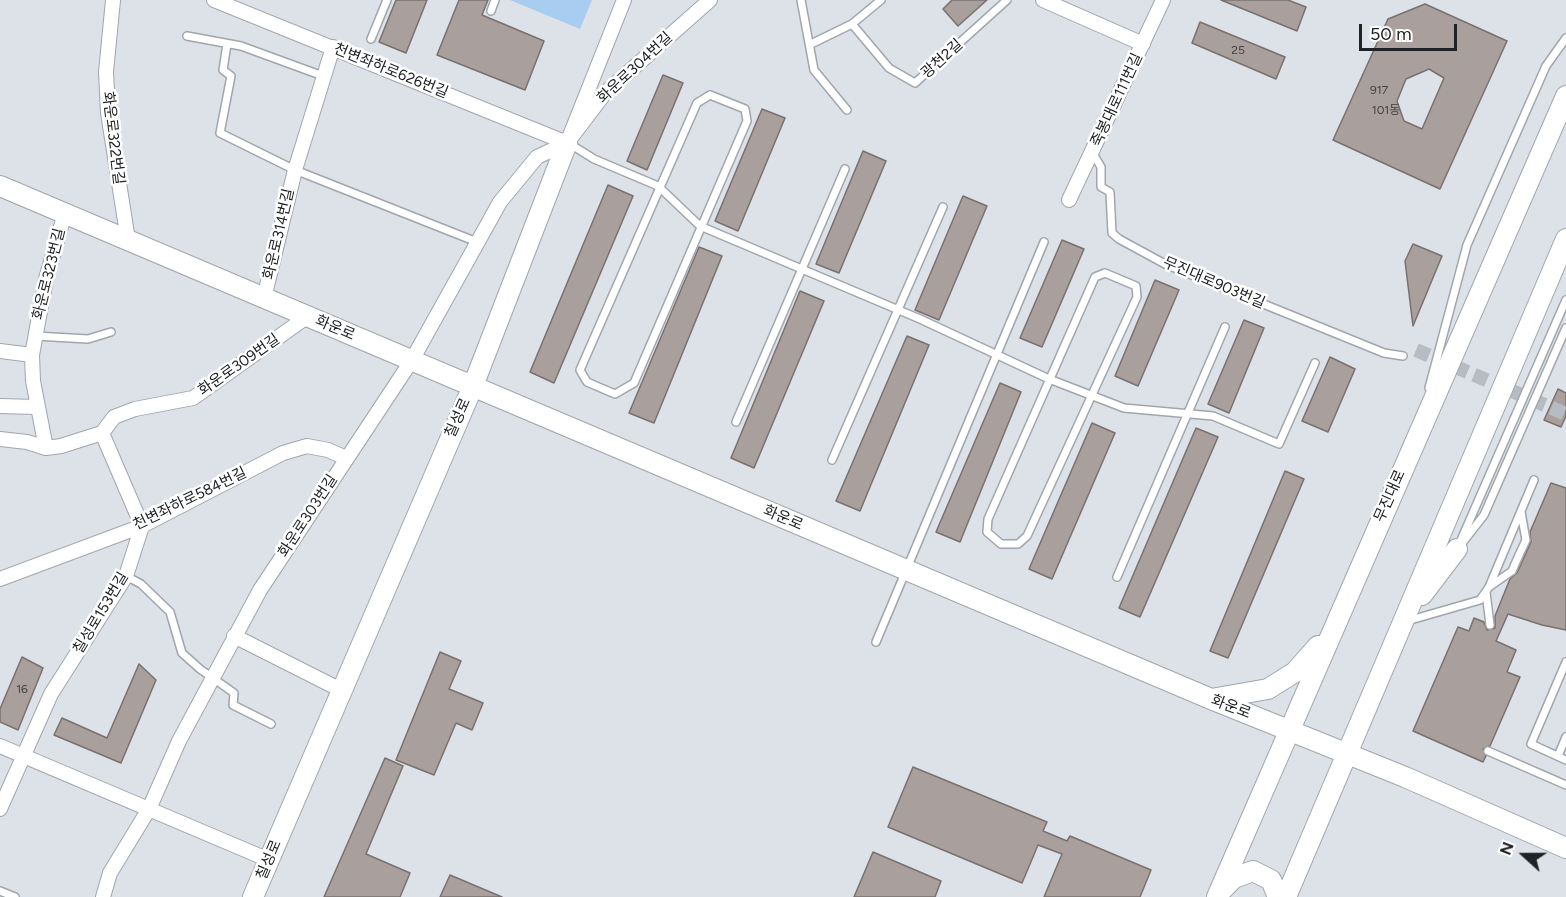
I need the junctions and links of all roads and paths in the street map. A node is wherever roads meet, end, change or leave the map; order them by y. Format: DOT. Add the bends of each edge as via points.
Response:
graph roads {
  1 [pos="112,0"];
  2 [pos="214,0"];
  3 [pos="387,0"];
  4 [pos="495,0"];
  5 [pos="624,0"];
  6 [pos="710,0"];
  7 [pos="801,0"];
  8 [pos="881,0"];
  9 [pos="1007,0"];
  10 [pos="1044,0"];
  11 [pos="1163,0"];
  12 [pos="491,11"];
  13 [pos="852,24"];
  14 [pos="187,36"];
  15 [pos="1566,38"];
  16 [pos="371,39"];
  17 [pos="227,44"];
  18 [pos="1143,44"];
  19 [pos="811,45"];
  20 [pos="333,47"];
  21 [pos="323,76"];
  22 [pos="1566,96"];
  23 [pos="847,110"];
  24 [pos="567,143"];
  25 [pos="1092,152"];
  26 [pos="845,169"];
  27 [pos="294,170"];
  28 [pos="0,186"];
  29 [pos="658,186"];
  30 [pos="1069,200"];
  31 [pos="943,207"];
  32 [pos="65,213"];
  33 [pos="700,226"];
  34 [pos="1566,239"];
  35 [pos="128,240"];
  36 [pos="478,242"];
  37 [pos="1044,242"];
  38 [pos="802,271"];
  39 [pos="264,298"];
  40 [pos="1566,300"];
  41 [pos="897,310"];
  42 [pos="308,316"];
  43 [pos="1226,327"];
  44 [pos="1566,328"];
  45 [pos="111,332"];
  46 [pos="35,336"];
  47 [pos="0,351"];
  48 [pos="32,355"];
  49 [pos="996,355"];
  50 [pos="1403,356"];
  51 [pos="412,360"];
  52 [pos="1315,363"];
  53 [pos="1049,379"];
  54 [pos="473,386"];
  55 [pos="1091,396"];
  56 [pos="0,405"];
  57 [pos="37,407"];
  58 [pos="1187,414"];
  59 [pos="736,422"];
  60 [pos="102,433"];
  61 [pos="1417,436"];
  62 [pos="0,439"];
  63 [pos="46,448"];
  64 [pos="346,458"];
  65 [pos="832,460"];
  66 [pos="1534,480"];
  67 [pos="1521,510"];
  68 [pos="142,526"];
  69 [pos="1457,549"];
  70 [pos="905,569"];
  71 [pos="126,576"];
  72 [pos="1117,577"];
  73 [pos="0,579"];
  74 [pos="1487,589"];
  75 [pos="1403,621"];
  76 [pos="1490,625"];
  77 [pos="1332,630"];
  78 [pos="234,636"];
  79 [pos="876,642"];
  80 [pos="1566,662"];
  81 [pos="212,677"];
  82 [pos="340,690"];
  83 [pos="1211,699"];
  84 [pos="272,724"];
  85 [pos="1289,730"];
  86 [pos="1566,738"];
  87 [pos="0,746"];
  88 [pos="1488,751"];
  89 [pos="1348,753"];
  90 [pos="24,756"];
  91 [pos="1558,756"];
  92 [pos="1566,760"];
  93 [pos="1566,785"];
  94 [pos="2,801"];
  95 [pos="149,809"];
  96 [pos="1566,849"];
  97 [pos="269,860"];
  98 [pos="0,891"];
  99 [pos="15,897"];
  100 [pos="103,897"];
  101 [pos="253,897"];
  102 [pos="1217,897"];
  103 [pos="1278,897"];
  104 [pos="1286,897"];
  1 -- 35 [label="street, 화운로322번길" via="108,113"];
  2 -- 20 [label="street, 천변좌하로626번길"];
  3 -- 16 [label="lane"];
  4 -- 12 [label="lane"];
  5 -- 24 [label="street, 화운로304번길"];
  6 -- 24 [label="street, 화운로304번길" via="605,93"];
  7 -- 19 [label="lane"];
  8 -- 13 [label="lane"];
  9 -- 13 [label="lane, 광천2길" via="915,83 888,68"];
  10 -- 18 [label="street"];
  11 -- 18 [label="street, 죽봉대로111번길"];
  13 -- 19 [label="lane"];
  14 -- 17 [label="lane"];
  15 -- 61 [label="lane" via="1546,66 1467,245"];
  17 -- 21 [label="lane"];
  17 -- 27 [label="lane, 화운로314번길" via="223,70 231,76 219,133"];
  18 -- 25 [label="street, 죽봉대로111번길"];
  19 -- 23 [label="lane" via="814,70"];
  20 -- 21 [label="street, 화운로314번길"];
  20 -- 24 [label="street, 천변좌하로626번길"];
  21 -- 27 [label="street, 화운로314번길"];
  22 -- 61 [label="street, 무진대로"];
  24 -- 29 [label="lane"];
  24 -- 36 [label="street, 화운로304번길" via="537,157 500,202"];
  24 -- 54 [label="street, 칠성로"];
  25 -- 30 [label="street, 죽봉대로111번길"];
  25 -- 50 [label="lane, 무진대로903번길" via="1101,167 1101,187 1110,192 1112,233 1119,239 1165,264 1384,353"];
  26 -- 38 [label="lane"];
  27 -- 36 [label="lane"];
  27 -- 39 [label="street, 화운로314번길"];
  28 -- 32 [label="street, 화운로"];
  29 -- 33 [label="lane"];
  29 -- 33 [label="lane" via="697,103 710,95 744,109 747,121"];
  29 -- 33 [label="lane" via="580,370 587,382 615,394 633,383"];
  31 -- 41 [label="lane"];
  32 -- 35 [label="street, 화운로"];
  32 -- 46 [label="street, 화운로323번길"];
  33 -- 38 [label="lane"];
  34 -- 75 [label="street"];
  35 -- 39 [label="street, 화운로"];
  36 -- 51 [label="street, 화운로304번길"];
  37 -- 49 [label="lane"];
  38 -- 41 [label="lane"];
  38 -- 59 [label="lane"];
  39 -- 42 [label="street, 화운로"];
  40 -- 69 [label="lane"];
  41 -- 49 [label="lane"];
  41 -- 65 [label="lane"];
  42 -- 51 [label="street, 화운로"];
  42 -- 60 [label="street, 화운로309번길" via="193,398 114,417"];
  43 -- 58 [label="lane"];
  44 -- 69 [label="lane" via="1484,515"];
  45 -- 46 [label="lane, 화운로323번길" via="88,339"];
  46 -- 48 [label="street, 화운로323번길"];
  47 -- 48 [label="street"];
  48 -- 57 [label="street, 화운로323번길"];
  49 -- 53 [label="lane"];
  49 -- 70 [label="lane"];
  51 -- 54 [label="street, 화운로"];
  51 -- 64 [label="street, 화운로303번길"];
  52 -- 58 [label="lane" via="1279,444 1213,416"];
  53 -- 55 [label="lane"];
  53 -- 55 [label="lane" via="1095,277 1106,273 1120,278 1136,286 1137,297"];
  53 -- 55 [label="lane" via="988,519 987,532 1001,544 1018,544 1027,536"];
  54 -- 70 [label="street, 화운로"];
  54 -- 82 [label="street, 칠성로"];
  55 -- 58 [label="lane" via="1124,408"];
  56 -- 57 [label="street"];
  57 -- 63 [label="street, 화운로323번길"];
  58 -- 72 [label="lane"];
  60 -- 63 [label="street, 화운로309번길"];
  60 -- 68 [label="street"];
  61 -- 77 [label="street, 무진대로"];
  62 -- 63 [label="street, 화운로309번길"];
  64 -- 68 [label="street, 천변좌하로584번길" via="307,446 284,453"];
  64 -- 78 [label="street, 화운로303번길" via="285,549"];
  66 -- 67 [label="lane"];
  67 -- 74 [label="lane"];
  67 -- 74 [label="lane" via="1526,540 1512,571"];
  68 -- 71 [label="street, 칠성로153번길"];
  68 -- 73 [label="street, 천변좌하로584번길"];
  69 -- 75 [label="street"];
  70 -- 79 [label="lane"];
  70 -- 83 [label="street, 화운로"];
  71 -- 81 [label="lane" via="141,584 170,612 182,653"];
  71 -- 90 [label="street, 칠성로153번길" via="51,694"];
  74 -- 75 [label="lane" via="1480,600"];
  74 -- 76 [label="lane"];
  75 -- 89 [label="street"];
  77 -- 83 [label="street" via="1295,672 1268,690"];
  77 -- 85 [label="street, 무진대로"];
  78 -- 81 [label="street, 화운로303번길"];
  78 -- 82 [label="street"];
  80 -- 91 [label="lane" via="1531,744"];
  81 -- 84 [label="lane" via="234,693 233,705"];
  81 -- 95 [label="street, 화운로303번길"];
  82 -- 97 [label="street, 칠성로"];
  83 -- 85 [label="street, 화운로"];
  85 -- 89 [label="street, 화운로"];
  85 -- 102 [label="street, 무진대로"];
  86 -- 91 [label="lane"];
  87 -- 90 [label="street"];
  88 -- 93 [label="lane"];
  89 -- 96 [label="street, 화운로"];
  89 -- 104 [label="street"];
  90 -- 94 [label="street, 칠성로153번길"];
  90 -- 95 [label="street"];
  91 -- 92 [label="lane"];
  95 -- 97 [label="street"];
  95 -- 100 [label="street, 화운로303번길" via="110,873"];
  97 -- 101 [label="street, 칠성로"];
  98 -- 99 [label="lane"];
  102 -- 103 [label="street" via="1234,879 1253,871 1271,880"];
}
